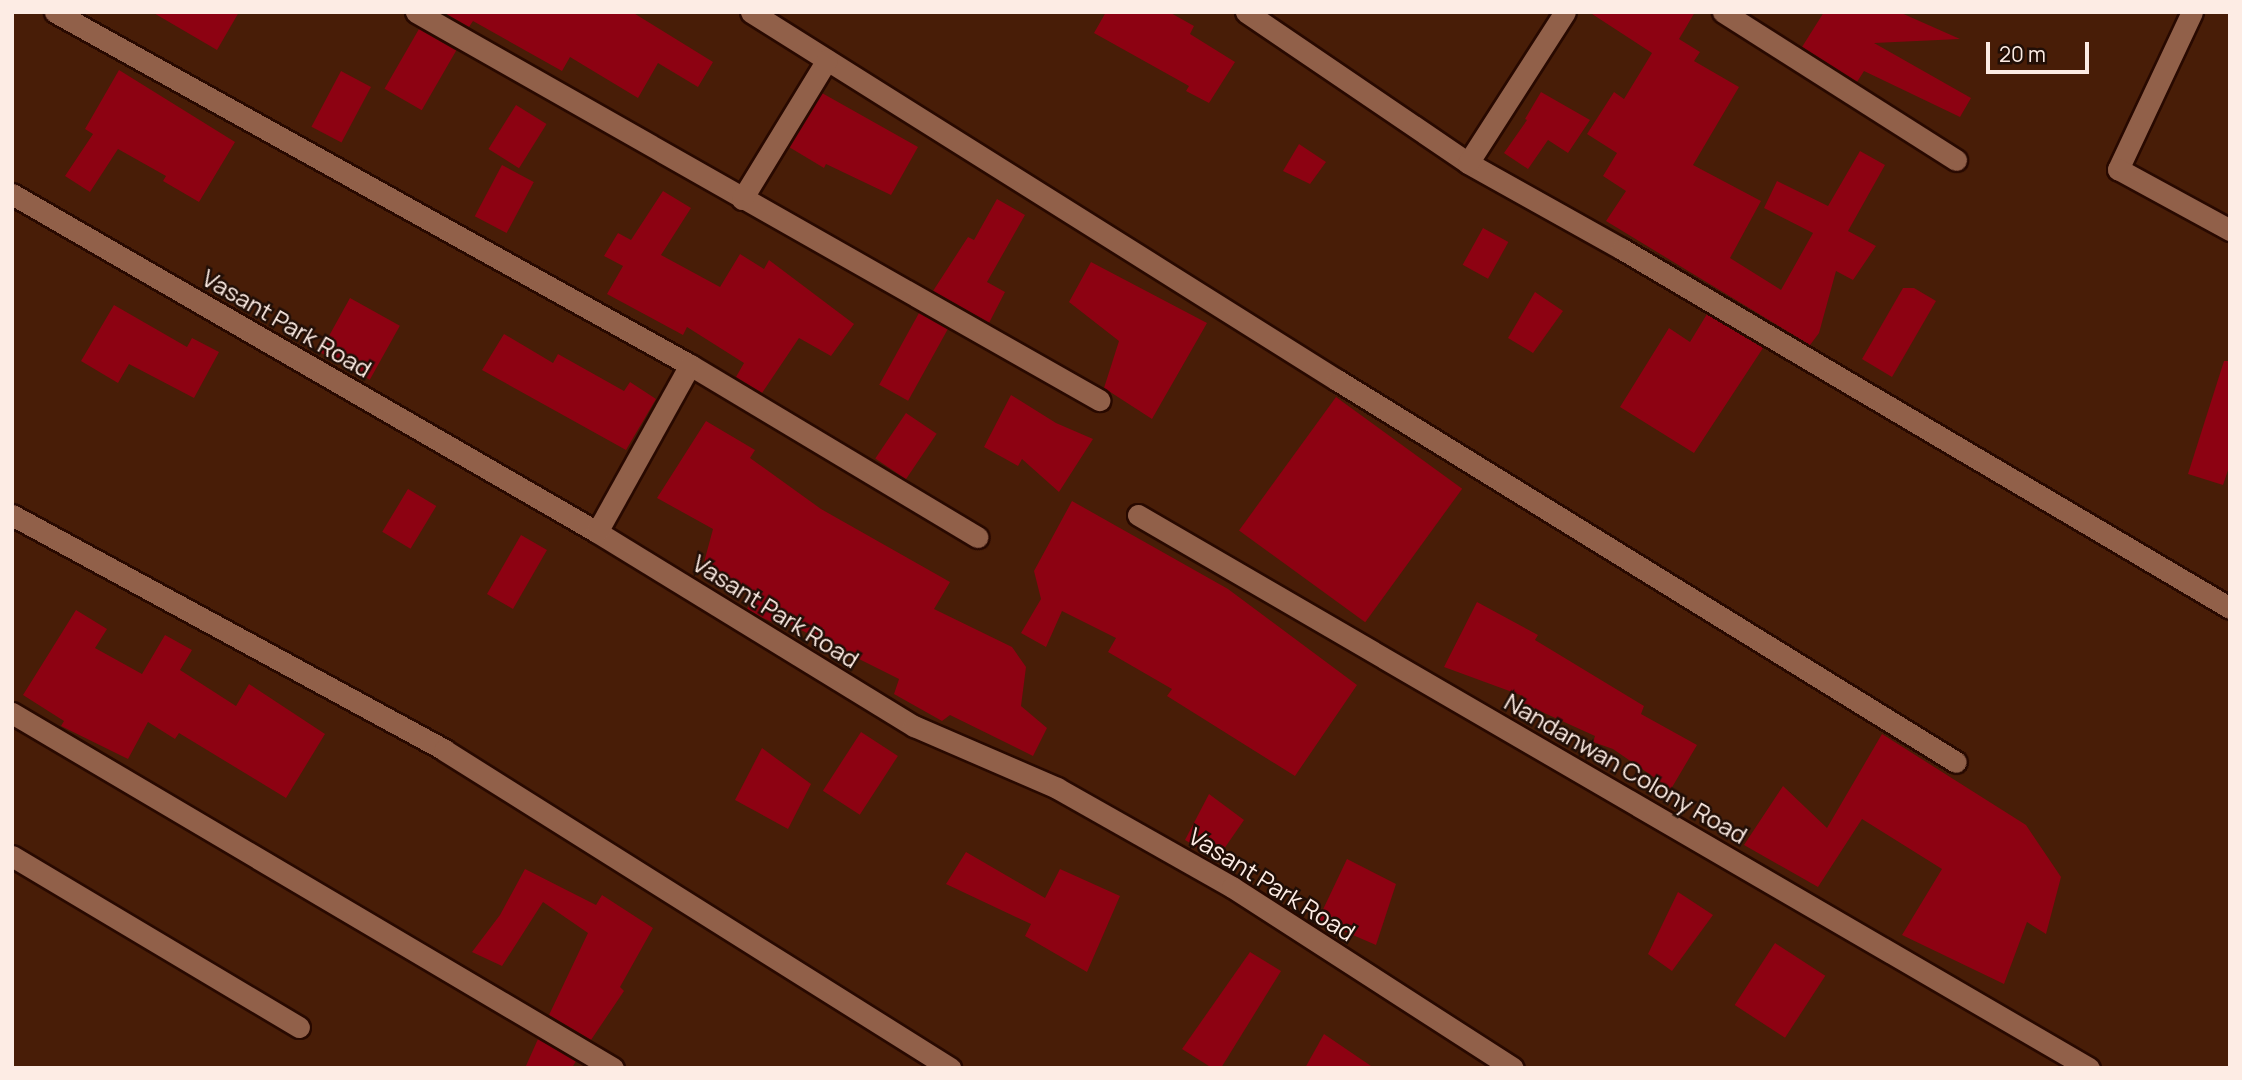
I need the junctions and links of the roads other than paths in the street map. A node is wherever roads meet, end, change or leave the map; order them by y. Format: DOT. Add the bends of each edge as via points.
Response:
graph roads {
  1 [pos="55,12"];
  2 [pos="416,12"];
  3 [pos="751,12"];
  4 [pos="1565,12"];
  5 [pos="1723,12"];
  6 [pos="2192,12"];
  7 [pos="1255,15"];
  8 [pos="827,60"];
  9 [pos="1956,160"];
  10 [pos="1468,163"];
  11 [pos="12,194"];
  12 [pos="742,199"];
  13 [pos="2230,230"];
  14 [pos="690,365"];
  15 [pos="1100,400"];
  16 [pos="12,515"];
  17 [pos="1138,515"];
  18 [pos="597,532"];
  19 [pos="977,537"];
  20 [pos="2230,608"];
  21 [pos="12,713"];
  22 [pos="1956,762"];
  23 [pos="12,856"];
  24 [pos="299,1027"];
  25 [pos="613,1068"];
  26 [pos="950,1068"];
  27 [pos="1513,1068"];
  28 [pos="2089,1068"];
  1 -- 14 [label="street"];
  2 -- 12 [label="street"];
  3 -- 8 [label="street"];
  4 -- 10 [label="street"];
  5 -- 9 [label="street"];
  6 -- 13 [label="street" via="2118,169"];
  7 -- 10 [label="street"];
  8 -- 12 [label="street"];
  8 -- 22 [label="street"];
  10 -- 20 [label="street"];
  11 -- 18 [label="street, Vasant Park Road"];
  12 -- 15 [label="street"];
  14 -- 18 [label="street"];
  14 -- 19 [label="street"];
  16 -- 26 [label="street" via="444,750"];
  17 -- 28 [label="street, Nandanwan Colony Road"];
  18 -- 27 [label="street, Vasant Park Road" via="914,726 1057,788 1232,887"];
  21 -- 25 [label="street"];
  23 -- 24 [label="street"];
}
